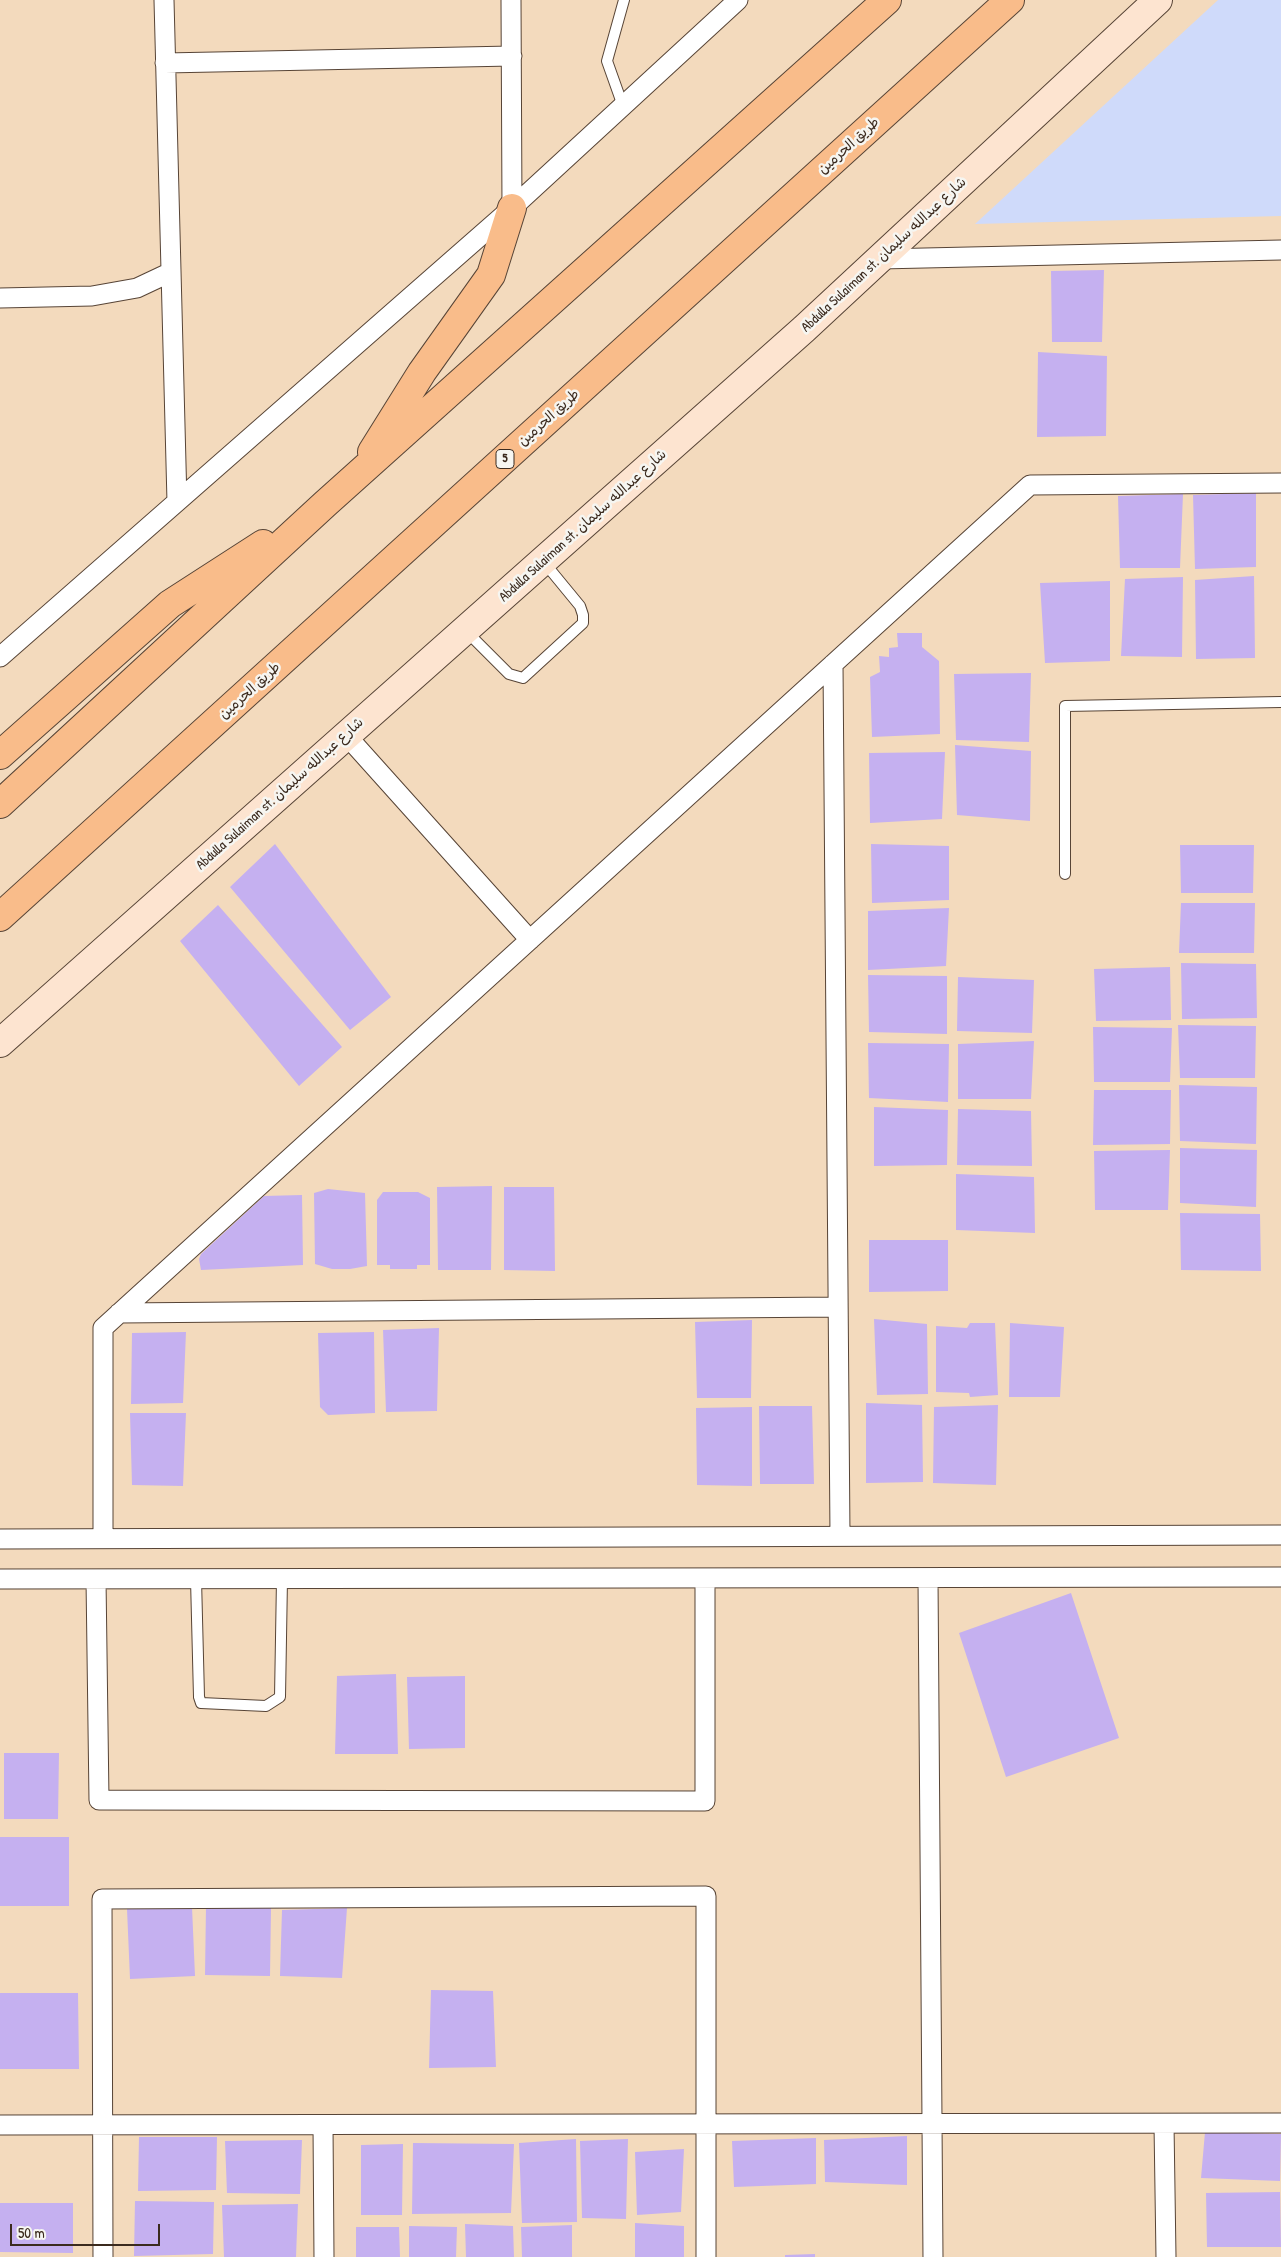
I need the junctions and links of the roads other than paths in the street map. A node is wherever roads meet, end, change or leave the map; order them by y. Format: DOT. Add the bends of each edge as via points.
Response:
graph roads {
  1 [pos="164,0"];
  2 [pos="511,0"];
  3 [pos="624,0"];
  4 [pos="738,0"];
  5 [pos="887,0"];
  6 [pos="1010,0"];
  7 [pos="1158,0"];
  8 [pos="512,56"];
  9 [pos="165,63"];
  10 [pos="623,106"];
  11 [pos="512,208"];
  12 [pos="1281,250"];
  13 [pos="880,259"];
  14 [pos="171,272"];
  15 [pos="0,298"];
  16 [pos="355,479"];
  17 [pos="1281,483"];
  18 [pos="177,502"];
  19 [pos="325,504"];
  20 [pos="543,561"];
  21 [pos="465,630"];
  22 [pos="0,658"];
  23 [pos="833,664"];
  24 [pos="1281,702"];
  25 [pos="346,735"];
  26 [pos="0,755"];
  27 [pos="0,804"];
  28 [pos="48,874"];
  29 [pos="1065,874"];
  30 [pos="0,917"];
  31 [pos="0,931"];
  32 [pos="530,940"];
  33 [pos="0,1043"];
  34 [pos="838,1307"];
  35 [pos="120,1314"];
  36 [pos="1281,1535"];
  37 [pos="840,1536"];
  38 [pos="103,1538"];
  39 [pos="0,1539"];
  40 [pos="1281,1577"];
  41 [pos="705,1578"];
  42 [pos="928,1578"];
  43 [pos="0,1579"];
  44 [pos="96,1579"];
  45 [pos="196,1579"];
  46 [pos="282,1579"];
  47 [pos="706,2124"];
  48 [pos="932,2124"];
  49 [pos="1164,2124"];
  50 [pos="1281,2124"];
  51 [pos="0,2125"];
  52 [pos="103,2125"];
  53 [pos="323,2125"];
  54 [pos="103,2257"];
  55 [pos="324,2257"];
  56 [pos="706,2257"];
  57 [pos="934,2257"];
  58 [pos="1166,2257"];
  1 -- 9 [label="street"];
  2 -- 8 [label="street"];
  3 -- 10 [label="lane" via="608,61"];
  4 -- 10 [label="street"];
  5 -- 16 [label="highway"];
  6 -- 28 [label="highway, طريق الحرمين / 5"];
  7 -- 13 [label="main road, Abdulla Sulaiman st. شارع عبدالله سليمان"];
  8 -- 9 [label="street"];
  8 -- 11 [label="street"];
  9 -- 14 [label="street"];
  10 -- 11 [label="street"];
  11 -- 16 [label="highway" via="492,275 422,372"];
  11 -- 18 [label="street"];
  12 -- 13 [label="street"];
  13 -- 20 [label="main road, Abdulla Sulaiman st. شارع عبدالله سليمان"];
  14 -- 15 [label="street" via="136,288 92,296"];
  14 -- 18 [label="street"];
  16 -- 19 [label="highway"];
  17 -- 23 [label="street" via="1030,485"];
  18 -- 22 [label="street"];
  19 -- 26 [label="highway" via="170,604"];
  19 -- 27 [label="highway"];
  20 -- 21 [label="main road, Abdulla Sulaiman st. شارع عبدالله سليمان"];
  20 -- 21 [label="lane" via="580,606 582,623 523,678 509,674"];
  21 -- 25 [label="main road, Abdulla Sulaiman st. شارع عبدالله سليمان"];
  23 -- 32 [label="street"];
  23 -- 34 [label="street"];
  24 -- 29 [label="lane" via="1065,706"];
  25 -- 32 [label="street"];
  25 -- 33 [label="main road, Abdulla Sulaiman st. شارع عبدالله سليمان"];
  28 -- 30 [label="highway, طريق الحرمين / 5"];
  28 -- 31 [label="highway"];
  32 -- 35 [label="street"];
  34 -- 35 [label="street"];
  34 -- 37 [label="street"];
  35 -- 38 [label="street" via="103,1328"];
  36 -- 37 [label="street"];
  37 -- 38 [label="street"];
  38 -- 39 [label="street"];
  40 -- 42 [label="street"];
  41 -- 42 [label="street"];
  41 -- 44 [label="street" via="705,1801 99,1800"];
  41 -- 46 [label="street"];
  42 -- 48 [label="street"];
  43 -- 44 [label="street"];
  44 -- 45 [label="street"];
  45 -- 46 [label="street"];
  45 -- 46 [label="lane" via="201,1703 266,1706 280,1697"];
  47 -- 48 [label="street"];
  47 -- 52 [label="street" via="706,1896 102,1898"];
  47 -- 53 [label="street"];
  47 -- 56 [label="street"];
  48 -- 49 [label="street"];
  48 -- 57 [label="street"];
  49 -- 50 [label="street"];
  49 -- 58 [label="street"];
  51 -- 52 [label="street"];
  52 -- 53 [label="street"];
  52 -- 54 [label="street"];
  53 -- 55 [label="street"];
}
